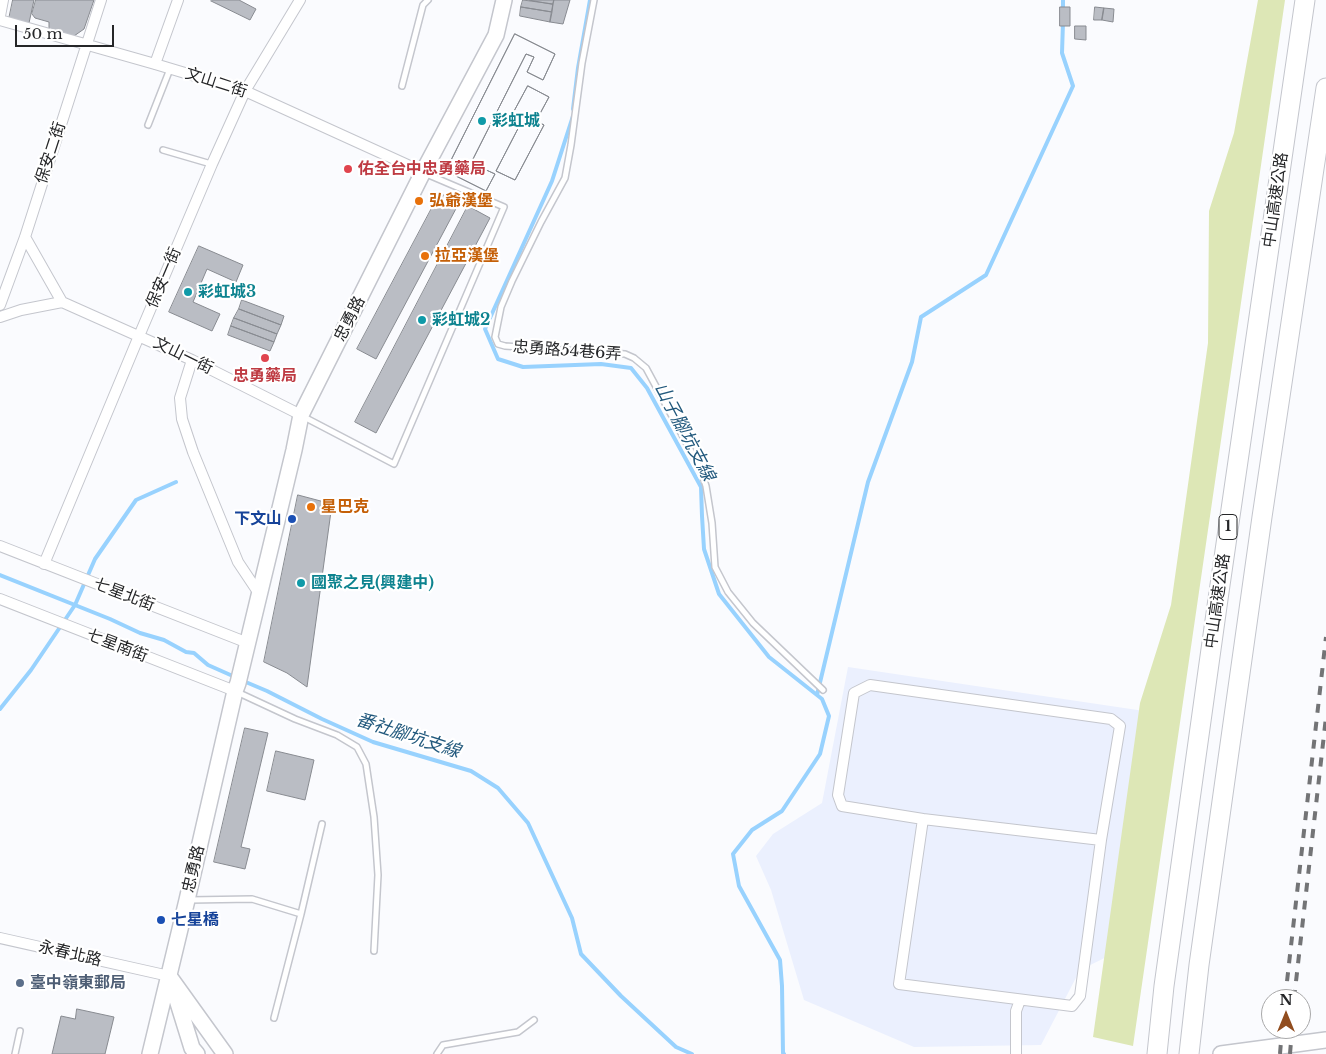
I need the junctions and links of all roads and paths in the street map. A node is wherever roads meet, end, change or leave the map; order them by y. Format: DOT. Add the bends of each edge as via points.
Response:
graph roads {
  1 [pos="4,0"];
  2 [pos="101,0"];
  3 [pos="178,0"];
  4 [pos="300,0"];
  5 [pos="428,0"];
  6 [pos="504,0"];
  7 [pos="594,0"];
  8 [pos="1304,0"];
  9 [pos="0,16"];
  10 [pos="0,20"];
  11 [pos="86,44"];
  12 [pos="155,64"];
  13 [pos="170,68"];
  14 [pos="402,86"];
  15 [pos="1326,88"];
  16 [pos="245,91"];
  17 [pos="1326,102"];
  18 [pos="148,124"];
  19 [pos="163,150"];
  20 [pos="1315,163"];
  21 [pos="212,164"];
  22 [pos="423,172"];
  23 [pos="25,237"];
  24 [pos="62,302"];
  25 [pos="0,305"];
  26 [pos="0,317"];
  27 [pos="139,336"];
  28 [pos="192,360"];
  29 [pos="301,415"];
  30 [pos="0,546"];
  31 [pos="44,564"];
  32 [pos="260,595"];
  33 [pos="0,599"];
  34 [pos="247,649"];
  35 [pos="236,687"];
  36 [pos="823,690"];
  37 [pos="923,819"];
  38 [pos="322,824"];
  39 [pos="1102,840"];
  40 [pos="187,900"];
  41 [pos="301,914"];
  42 [pos="0,938"];
  43 [pos="374,951"];
  44 [pos="169,976"];
  45 [pos="1020,1000"];
  46 [pos="274,1018"];
  47 [pos="534,1020"];
  48 [pos="20,1031"];
  49 [pos="1326,1040"];
  50 [pos="15,1054"];
  51 [pos="150,1054"];
  52 [pos="196,1054"];
  53 [pos="225,1054"];
  54 [pos="437,1054"];
  55 [pos="1016,1054"];
  56 [pos="1157,1054"];
  57 [pos="1189,1054"];
  58 [pos="1221,1054"];
  1 -- 9 [label="street"];
  2 -- 11 [label="street, 保安二街"];
  3 -- 12 [label="street"];
  4 -- 16 [label="street, 保安一街"];
  5 -- 14 [label="lane" via="423,5"];
  6 -- 22 [label="main road, 忠勇路" via="496,35"];
  7 -- 36 [label="lane, 忠勇路54巷6弄" via="565,178 500,307 495,338 498,344 505,346 625,354 646,368 700,468 712,523 715,567 728,592 753,622"];
  8 -- 56 [label="highway, 中山高速公路 / 1"];
  10 -- 11 [label="street, 文山二街"];
  11 -- 12 [label="street, 文山二街"];
  11 -- 23 [label="street, 保安二街"];
  12 -- 13 [label="street, 文山二街"];
  13 -- 16 [label="street, 文山二街"];
  13 -- 18 [label="lane"];
  15 -- 20 [label="highway, 中山高速公路 / 1"];
  16 -- 21 [label="street, 保安一街"];
  16 -- 22 [label="street, 文山二街"];
  17 -- 20 [label="highway"];
  19 -- 21 [label="lane"];
  20 -- 57 [label="highway, 中山高速公路 / 1" via="1262,517"];
  21 -- 27 [label="street, 保安一街"];
  22 -- 29 [label="main road, 忠勇路"];
  22 -- 29 [label="lane" via="504,207 394,464"];
  23 -- 24 [label="street"];
  23 -- 25 [label="street, 保安二街"];
  24 -- 26 [label="street"];
  24 -- 27 [label="street, 文山一街"];
  27 -- 28 [label="street, 文山一街"];
  27 -- 31 [label="street, 保安一街"];
  28 -- 29 [label="street, 文山一街"];
  28 -- 32 [label="street" via="180,398 182,419 238,562"];
  29 -- 32 [label="main road, 忠勇路"];
  30 -- 31 [label="street, 七星北街"];
  31 -- 34 [label="street, 七星北街"];
  32 -- 34 [label="main road, 忠勇路"];
  33 -- 35 [label="street, 七星南街"];
  34 -- 35 [label="main road"];
  35 -- 40 [label="main road, 忠勇路"];
  35 -- 43 [label="lane" via="250,697 357,746 366,764 374,818 378,875"];
  37 -- 39 [label="street"];
  37 -- 39 [label="street" via="842,806 838,795 854,693 870,685 1111,719 1120,726"];
  37 -- 45 [label="street" via="899,984"];
  38 -- 41 [label="lane"];
  39 -- 45 [label="street" via="1080,996 1072,1006"];
  40 -- 41 [label="lane" via="252,899"];
  40 -- 44 [label="main road, 忠勇路"];
  41 -- 46 [label="lane"];
  42 -- 44 [label="street, 永春北路"];
  44 -- 51 [label="main road, 忠勇路"];
  44 -- 52 [label="main road"];
  44 -- 53 [label="main road"];
  45 -- 55 [label="street" via="1016,1011"];
  47 -- 54 [label="lane" via="518,1032 443,1045"];
  48 -- 50 [label="lane"];
  49 -- 58 [label="main road"];
}
